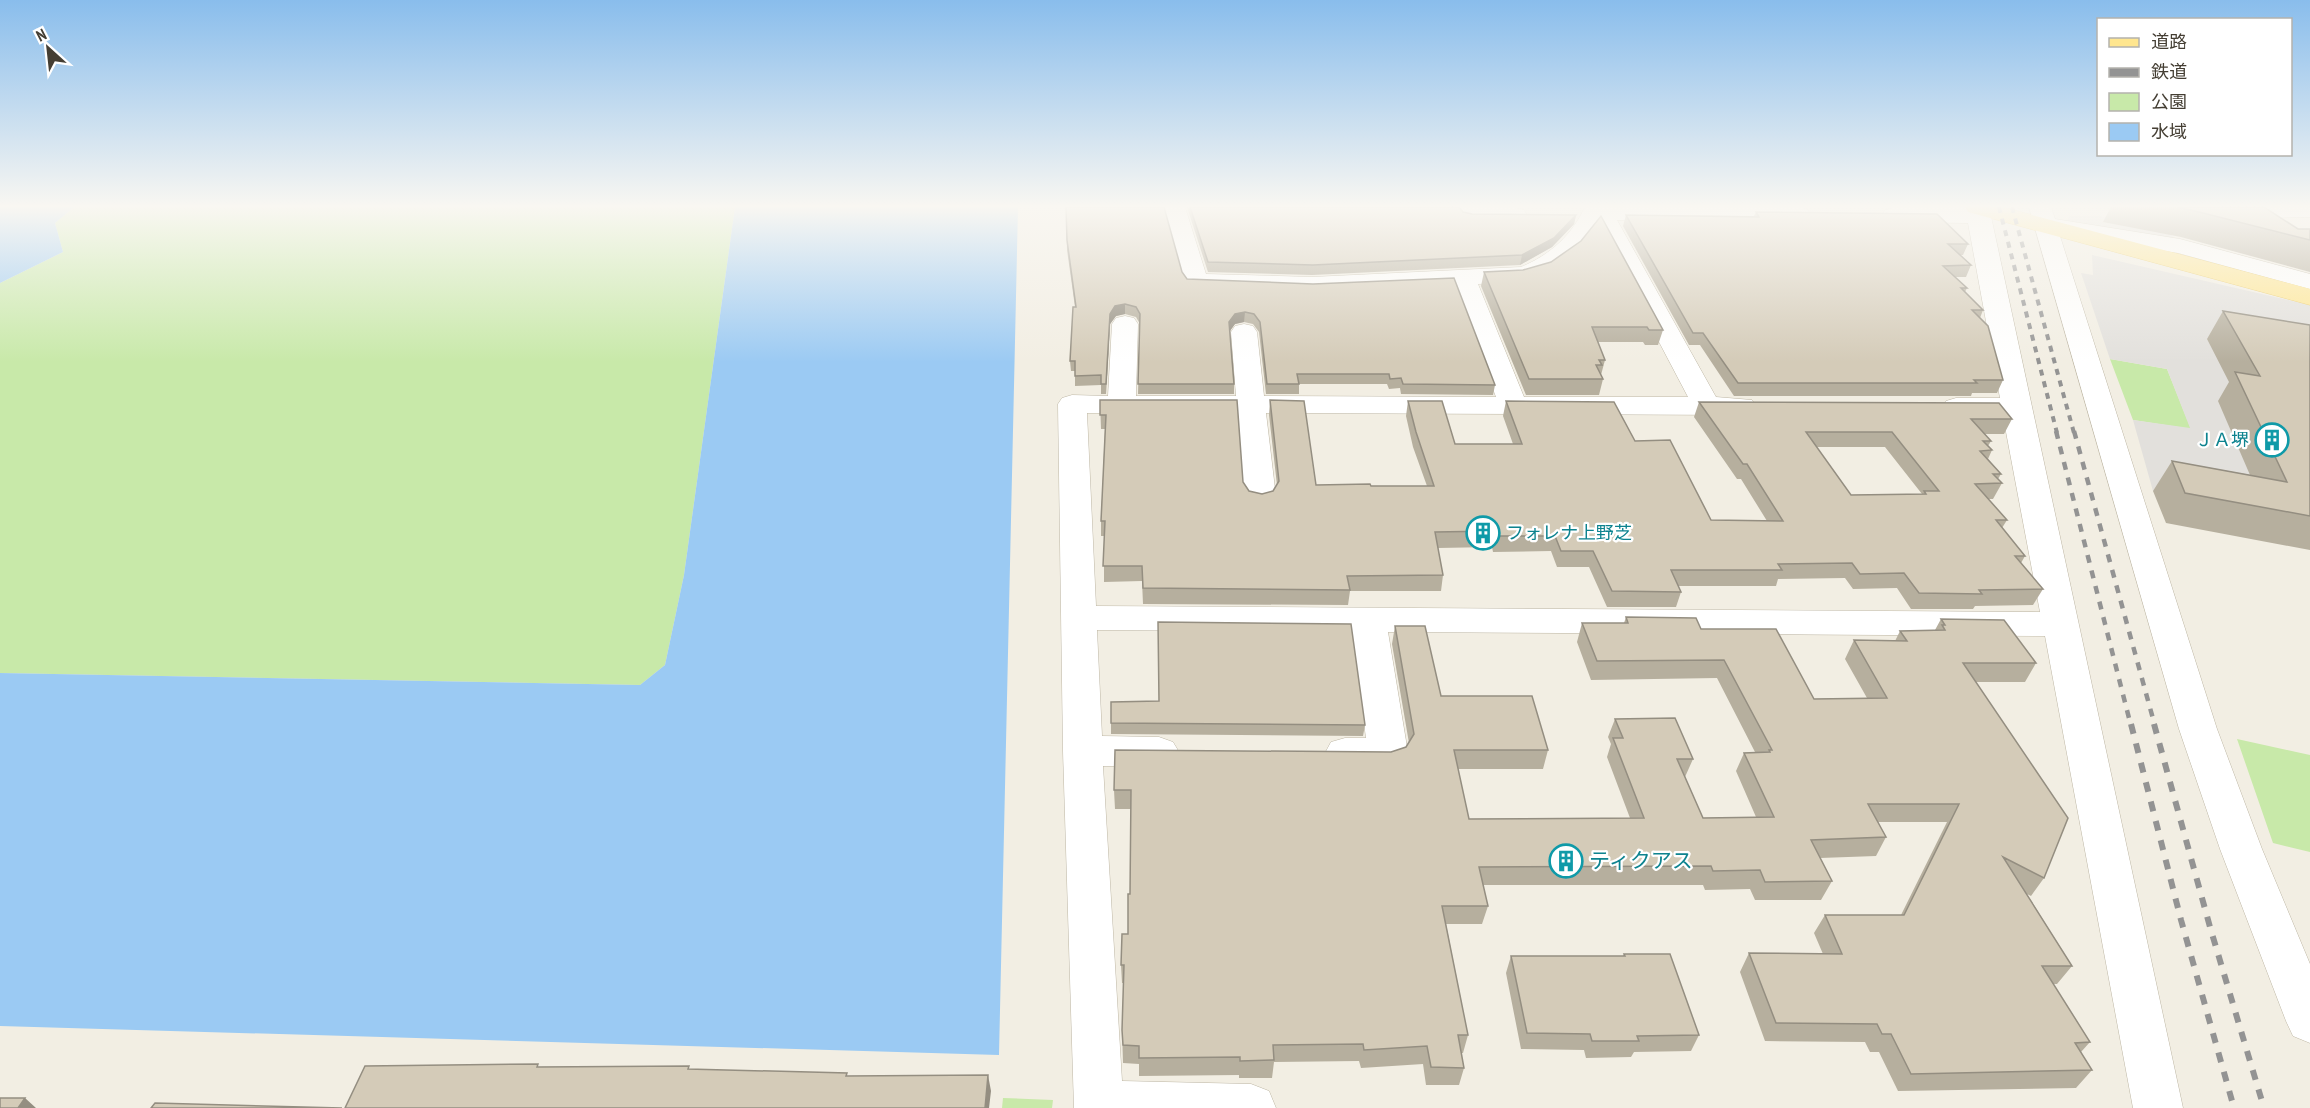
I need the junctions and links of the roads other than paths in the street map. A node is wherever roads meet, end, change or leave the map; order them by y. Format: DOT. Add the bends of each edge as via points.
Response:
graph roads {
  1 [pos="1189,259"];
  2 [pos="1554,259"];
  3 [pos="1618,259"];
  4 [pos="1987,259"];
  5 [pos="2056,259"];
  6 [pos="2185,259"];
  7 [pos="2226,259"];
  8 [pos="1463,277"];
  9 [pos="2310,282"];
  10 [pos="2310,297"];
  11 [pos="1125,324"];
  12 [pos="1244,332"];
  13 [pos="1122,404"];
  14 [pos="1251,404"];
  15 [pos="1513,405"];
  16 [pos="1707,406"];
  17 [pos="1767,406"];
  18 [pos="1933,406"];
  19 [pos="2016,407"];
  20 [pos="1260,497"];
  21 [pos="1078,618"];
  22 [pos="1368,619"];
  23 [pos="2060,624"];
  24 [pos="1083,751"];
  25 [pos="1188,752"];
  26 [pos="1306,752"];
  27 [pos="2310,1022"];
  28 [pos="1099,1107"];
  29 [pos="1251,1108"];
  30 [pos="2158,1108"];
  1 -- 8 [label="street" via="1196,281 1312,284"];
  2 -- 8 [label="street" via="1525,274"];
  3 -- 16 [label="street"];
  4 -- 19 [label="street"];
  5 -- 27 [label="street" via="2198,729"];
  6 -- 10 [label="main road"];
  7 -- 9 [label="street"];
  8 -- 15 [label="street"];
  11 -- 13 [label="street"];
  12 -- 14 [label="street"];
  13 -- 14 [label="street"];
  13 -- 21 [label="street" via="1072,404"];
  14 -- 15 [label="street"];
  14 -- 20 [label="street"];
  15 -- 16 [label="street"];
  16 -- 17 [label="street"];
  18 -- 19 [label="street"];
  19 -- 23 [label="street"];
  21 -- 22 [label="street"];
  21 -- 24 [label="street"];
  22 -- 23 [label="street"];
  22 -- 26 [label="street" via="1388,753"];
  23 -- 30 [label="street"];
  24 -- 25 [label="street"];
  24 -- 28 [label="street"];
  28 -- 29 [label="street"];
}
